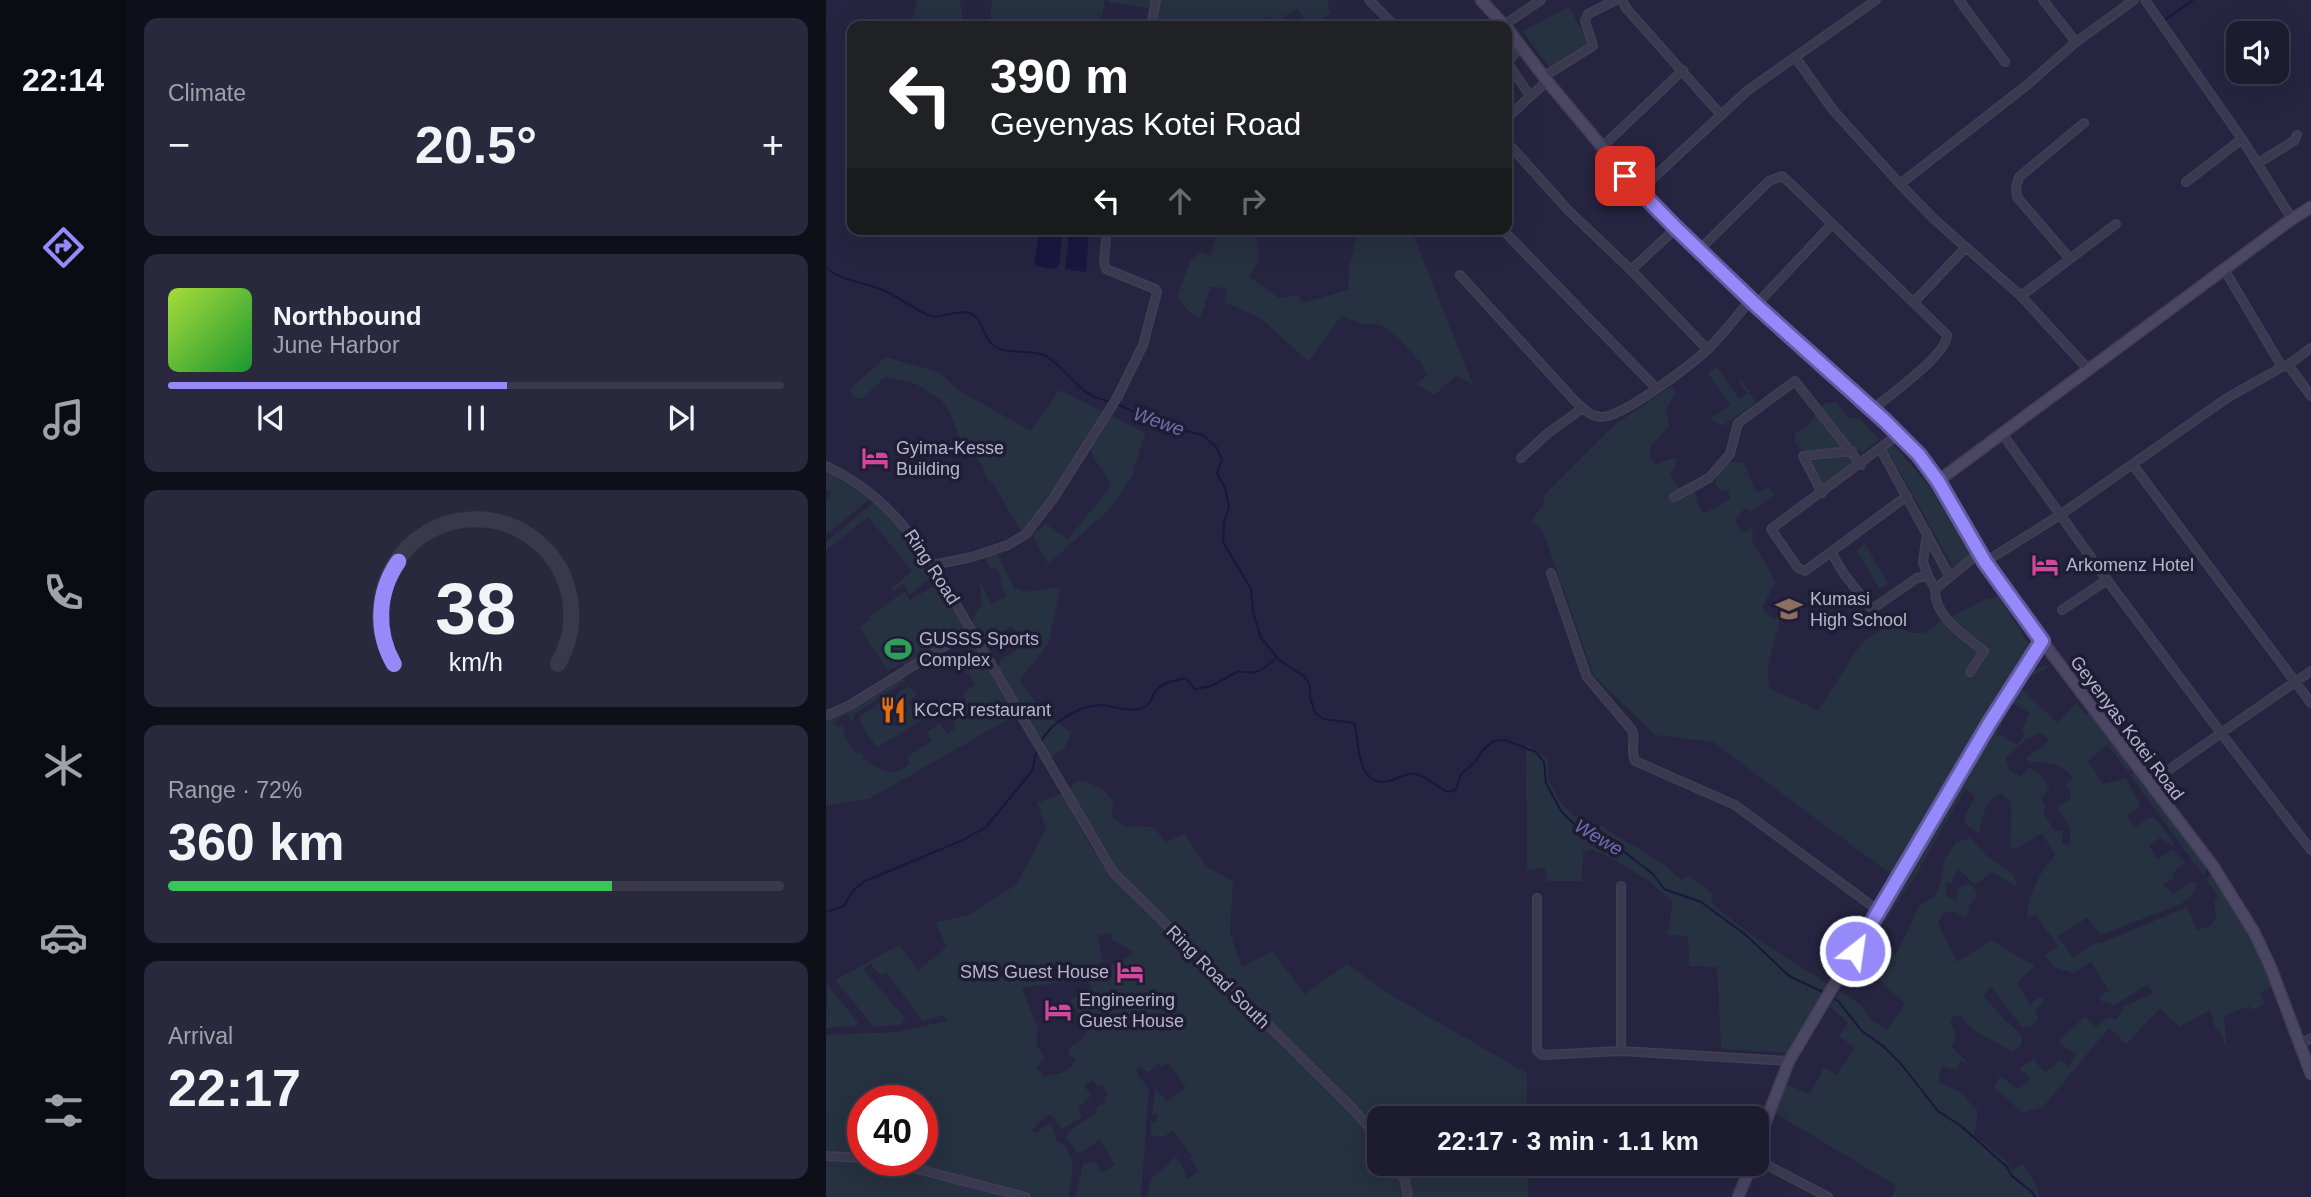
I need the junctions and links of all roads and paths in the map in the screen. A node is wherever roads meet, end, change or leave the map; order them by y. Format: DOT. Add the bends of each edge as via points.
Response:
graph roads {
  1 [pos="1156,0"];
  2 [pos="1370,0"];
  3 [pos="1481,0"];
  4 [pos="1541,0"];
  5 [pos="1616,0"];
  6 [pos="1622,0"];
  7 [pos="1876,0"];
  8 [pos="1959,0"];
  9 [pos="2043,0"];
  10 [pos="2134,0"];
  11 [pos="2145,0"];
  12 [pos="1152,21"];
  13 [pos="1390,21"];
  14 [pos="1499,21"];
  15 [pos="1510,21"];
  16 [pos="1512,36"];
  17 [pos="2076,42"];
  18 [pos="1521,47"];
  19 [pos="1512,57"];
  20 [pos="1795,57"];
  21 [pos="2005,62"];
  22 [pos="1512,69"];
  23 [pos="1683,70"];
  24 [pos="1545,79"];
  25 [pos="1530,96"];
  26 [pos="1512,113"];
  27 [pos="1721,115"];
  28 [pos="2084,123"];
  29 [pos="2297,135"];
  30 [pos="2242,139"];
  31 [pos="1601,148"];
  32 [pos="1512,149"];
  33 [pos="2258,163"];
  34 [pos="2186,182"];
  35 [pos="1900,184"];
  36 [pos="1639,191"];
  37 [pos="2311,207"];
  38 [pos="2291,219"];
  39 [pos="1832,224"];
  40 [pos="2116,224"];
  41 [pos="1676,228"];
  42 [pos="1106,235"];
  43 [pos="1508,235"];
  44 [pos="1966,247"];
  45 [pos="1699,250"];
  46 [pos="2070,259"];
  47 [pos="2224,268"];
  48 [pos="1631,270"];
  49 [pos="1460,275"];
  50 [pos="2021,296"];
  51 [pos="1753,302"];
  52 [pos="1914,302"];
  53 [pos="2311,348"];
  54 [pos="1707,349"];
  55 [pos="2285,366"];
  56 [pos="2087,369"];
  57 [pos="1656,388"];
  58 [pos="2311,396"];
  59 [pos="1584,408"];
  60 [pos="1872,410"];
  61 [pos="2001,432"];
  62 [pos="1899,434"];
  63 [pos="1880,448"];
  64 [pos="1852,451"];
  65 [pos="1521,458"];
  66 [pos="1861,465"];
  67 [pos="826,466"];
  68 [pos="2133,466"];
  69 [pos="1938,481"];
  70 [pos="1822,493"];
  71 [pos="1907,496"];
  72 [pos="1674,497"];
  73 [pos="2060,515"];
  74 [pos="1927,533"];
  75 [pos="1831,552"];
  76 [pos="1982,557"];
  77 [pos="933,565"];
  78 [pos="1551,573"];
  79 [pos="1928,576"];
  80 [pos="1950,576"];
  81 [pos="2107,580"];
  82 [pos="1935,589"];
  83 [pos="2062,610"];
  84 [pos="971,630"];
  85 [pos="2042,641"];
  86 [pos="1970,671"];
  87 [pos="2311,671"];
  88 [pos="2296,682"];
  89 [pos="2311,703"];
  90 [pos="826,716"];
  91 [pos="2221,733"];
  92 [pos="2150,783"];
  93 [pos="1072,804"];
  94 [pos="2311,849"];
  95 [pos="1621,886"];
  96 [pos="1537,898"];
  97 [pos="1879,911"];
  98 [pos="2311,1038"];
  99 [pos="2299,1045"];
  100 [pos="1621,1051"];
  101 [pos="1789,1061"];
  102 [pos="2311,1074"];
  103 [pos="1769,1111"];
  104 [pos="1367,1125"];
  105 [pos="826,1156"];
  106 [pos="847,1157"];
  107 [pos="1769,1166"];
  108 [pos="938,1174"];
  109 [pos="1402,1176"];
  110 [pos="1747,1176"];
  111 [pos="1026,1197"];
  112 [pos="1408,1197"];
  113 [pos="1738,1197"];
  114 [pos="1828,1197"];
  1 -- 12 [label="street"];
  2 -- 13 [label="street"];
  3 -- 14 [label="street, Geyenyas Kotei Road"];
  4 -- 15 [label="street"];
  5 -- 24 [label="street" via="1588,15 1585,21 1592,46"];
  6 -- 23 [label="street"];
  7 -- 20 [label="street"];
  8 -- 21 [label="street"];
  9 -- 17 [label="street"];
  10 -- 17 [label="street"];
  11 -- 30 [label="street"];
  16 -- 18 [label="street, Geyenyas Kotei Road"];
  17 -- 35 [label="street"];
  18 -- 19 [label="street"];
  18 -- 24 [label="street, Geyenyas Kotei Road"];
  20 -- 27 [label="street"];
  20 -- 35 [label="street" via="1833,110"];
  22 -- 25 [label="street"];
  23 -- 27 [label="street"];
  23 -- 31 [label="street"];
  24 -- 25 [label="street"];
  24 -- 31 [label="street, Geyenyas Kotei Road"];
  25 -- 26 [label="street"];
  27 -- 36 [label="street"];
  28 -- 46 [label="street" via="2019,177 2016,187 2017,197"];
  29 -- 33 [label="street"];
  30 -- 33 [label="street"];
  30 -- 34 [label="street"];
  31 -- 36 [label="street, Geyenyas Kotei Road"];
  32 -- 48 [label="street"];
  33 -- 38 [label="street"];
  35 -- 44 [label="street"];
  36 -- 41 [label="street, Geyenyas Kotei Road"];
  37 -- 38 [label="street"];
  38 -- 47 [label="street"];
  39 -- 45 [label="street" via="1782,176 1775,177"];
  39 -- 51 [label="street"];
  39 -- 52 [label="street"];
  40 -- 46 [label="street"];
  41 -- 45 [label="street, Geyenyas Kotei Road"];
  41 -- 48 [label="street"];
  42 -- 77 [label="street" via="1106,269 1157,292 1139,355 1115,401 1054,499 1026,534 1008,545"];
  43 -- 57 [label="street"];
  44 -- 50 [label="street"];
  44 -- 52 [label="street"];
  45 -- 51 [label="street, Geyenyas Kotei Road"];
  46 -- 50 [label="street"];
  47 -- 55 [label="street"];
  47 -- 56 [label="street"];
  48 -- 54 [label="street"];
  49 -- 59 [label="street"];
  50 -- 56 [label="street"];
  51 -- 54 [label="street"];
  51 -- 60 [label="street, Geyenyas Kotei Road"];
  52 -- 60 [label="street" via="1947,335 1947,342"];
  53 -- 55 [label="street"];
  54 -- 57 [label="street"];
  55 -- 58 [label="street"];
  55 -- 68 [label="street" via="2227,398"];
  56 -- 61 [label="street"];
  57 -- 59 [label="street" via="1611,415 1599,417"];
  59 -- 65 [label="street"];
  60 -- 62 [label="street, Geyenyas Kotei Road"];
  61 -- 69 [label="street"];
  61 -- 73 [label="street"];
  62 -- 63 [label="street"];
  62 -- 69 [label="street, Geyenyas Kotei Road"];
  63 -- 66 [label="street"];
  63 -- 71 [label="street"];
  64 -- 66 [label="street"];
  64 -- 70 [label="street" via="1803,456"];
  64 -- 72 [label="street" via="1795,381 1738,423 1730,454 1709,478"];
  66 -- 70 [label="street"];
  67 -- 77 [label="street, Ring Road" via="850,477 885,505"];
  68 -- 73 [label="street"];
  68 -- 88 [label="street"];
  69 -- 76 [label="street, Geyenyas Kotei Road"];
  70 -- 75 [label="street" via="1771,529 1802,571"];
  71 -- 74 [label="street"];
  71 -- 75 [label="street"];
  73 -- 76 [label="street"];
  73 -- 81 [label="street"];
  74 -- 79 [label="street" via="1923,562"];
  74 -- 80 [label="street"];
  75 -- 79 [label="street" via="1870,607"];
  76 -- 80 [label="street"];
  76 -- 85 [label="street, Geyenyas Kotei Road"];
  77 -- 84 [label="street, Ring Road"];
  78 -- 97 [label="street" via="1587,677 1632,730 1635,761 1735,805"];
  79 -- 82 [label="street"];
  80 -- 82 [label="street"];
  81 -- 83 [label="street"];
  81 -- 91 [label="street"];
  82 -- 86 [label="street" via="1937,606 1945,618 1984,651"];
  84 -- 90 [label="street"];
  84 -- 93 [label="street, Ring Road"];
  85 -- 92 [label="street, Geyenyas Kotei Road"];
  85 -- 97 [label="street"];
  87 -- 88 [label="street"];
  88 -- 89 [label="street"];
  88 -- 91 [label="street"];
  91 -- 92 [label="street"];
  91 -- 94 [label="street"];
  92 -- 99 [label="street, Geyenyas Kotei Road" via="2249,920"];
  93 -- 104 [label="street, Ring Road South" via="1113,872"];
  95 -- 100 [label="street"];
  96 -- 100 [label="street" via="1539,1053"];
  97 -- 101 [label="street"];
  98 -- 99 [label="street"];
  99 -- 102 [label="street, Geyenyas Kotei Road"];
  100 -- 101 [label="street"];
  101 -- 103 [label="street"];
  105 -- 106 [label="street"];
  107 -- 114 [label="street"];
  108 -- 111 [label="street"];
  109 -- 112 [label="street"];
  110 -- 113 [label="street"];
}
